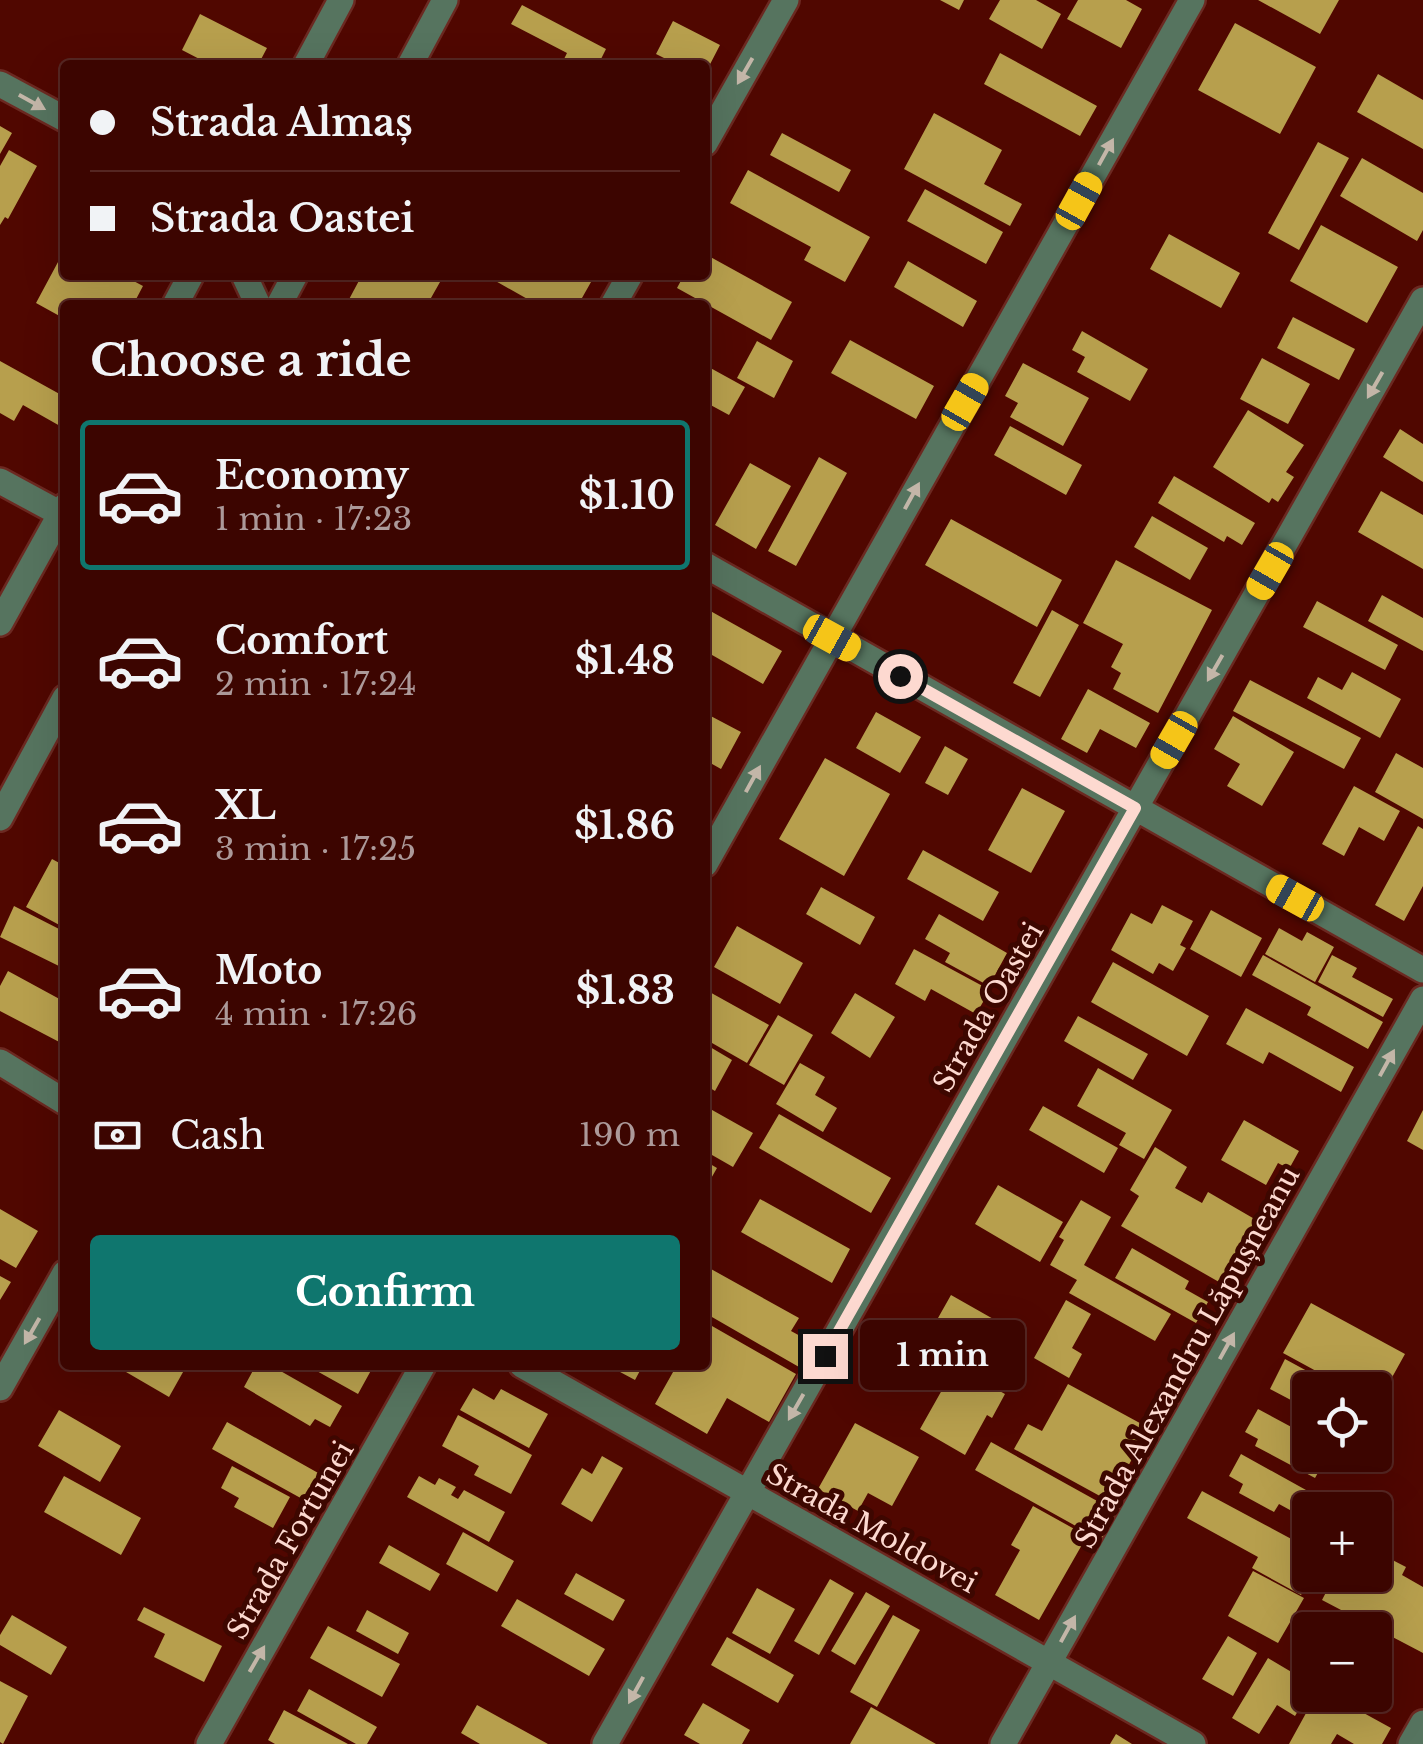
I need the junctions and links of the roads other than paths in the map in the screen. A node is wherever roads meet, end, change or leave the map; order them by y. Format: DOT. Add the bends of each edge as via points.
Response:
graph roads {
  1 [pos="341,0"];
  2 [pos="445,0"];
  3 [pos="786,0"];
  4 [pos="1192,0"];
  5 [pos="309,60"];
  6 [pos="413,60"];
  7 [pos="0,84"];
  8 [pos="60,117"];
  9 [pos="710,134"];
  10 [pos="1423,300"];
  11 [pos="0,482"];
  12 [pos="60,509"];
  13 [pos="60,515"];
  14 [pos="710,568"];
  15 [pos="0,623"];
  16 [pos="832,638"];
  17 [pos="60,707"];
  18 [pos="1135,808"];
  19 [pos="0,818"];
  20 [pos="710,855"];
  21 [pos="1423,970"];
  22 [pos="1423,999"];
  23 [pos="0,1062"];
  24 [pos="60,1099"];
  25 [pos="60,1283"];
  26 [pos="421,1370"];
  27 [pos="531,1370"];
  28 [pos="0,1388"];
  29 [pos="747,1492"];
  30 [pos="1048,1662"];
  31 [pos="1423,1723"];
  32 [pos="209,1744"];
  33 [pos="606,1744"];
  34 [pos="1002,1744"];
  35 [pos="1193,1744"];
  36 [pos="1411,1744"];
  1 -- 5 [label="street"];
  2 -- 6 [label="street"];
  3 -- 9 [label="street, one-way"];
  16 -- 4 [label="street, one-way"];
  7 -- 8 [label="street, one-way"];
  10 -- 18 [label="street, Strada Oastei, one-way"];
  11 -- 12 [label="street"];
  13 -- 15 [label="street"];
  14 -- 16 [label="street"];
  16 -- 18 [label="street"];
  20 -- 16 [label="street, one-way"];
  17 -- 19 [label="street"];
  18 -- 21 [label="street"];
  18 -- 29 [label="street, Strada Oastei, one-way"];
  30 -- 22 [label="street, Strada Alexandru Lăpușneanu, one-way"];
  23 -- 24 [label="street"];
  25 -- 28 [label="street, one-way"];
  32 -- 26 [label="street, Strada Fortunei, one-way"];
  27 -- 29 [label="street, Strada Moldovei"];
  29 -- 30 [label="street, Strada Moldovei"];
  29 -- 33 [label="street, Strada Oastei, one-way"];
  30 -- 34 [label="street, Strada Alexandru Lăpușneanu"];
  30 -- 35 [label="street, Strada Moldovei"];
  31 -- 36 [label="street"];
}
